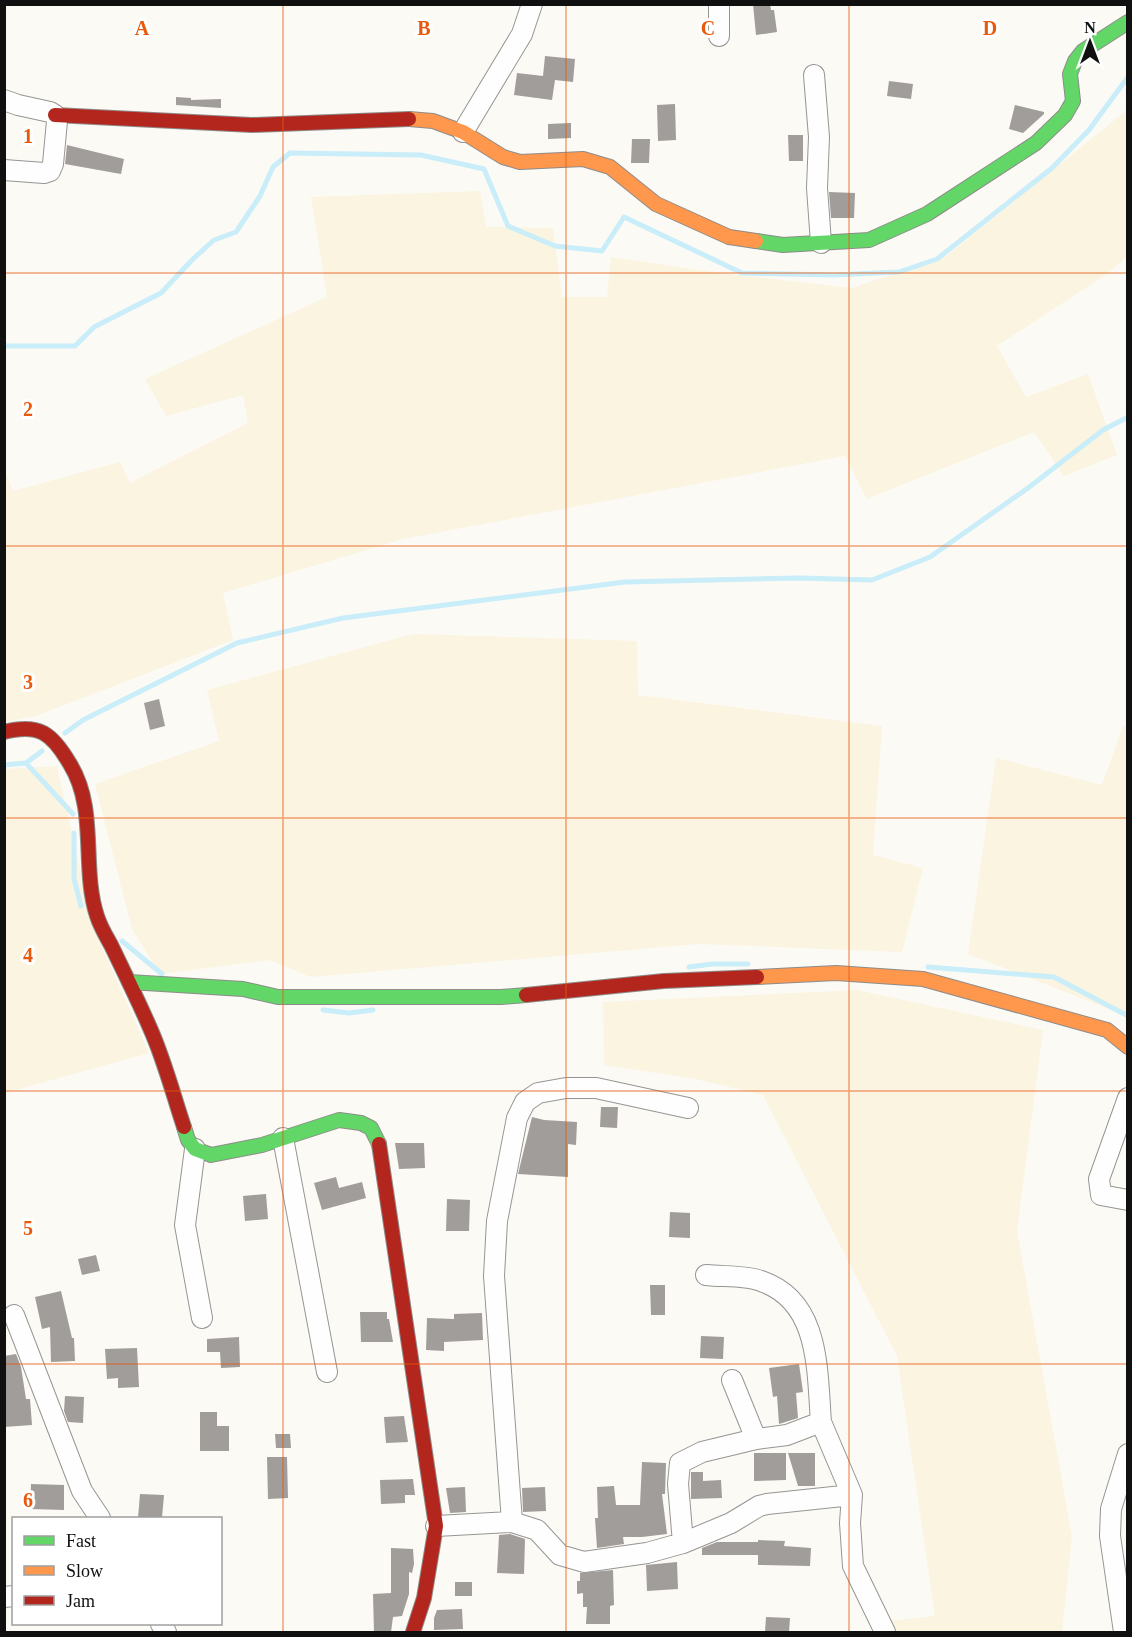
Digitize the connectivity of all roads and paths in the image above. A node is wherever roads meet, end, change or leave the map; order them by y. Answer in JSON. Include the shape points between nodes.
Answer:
{"nodes":[{"id":1,"x":532,"y":4,"type":"edge"},
{"id":2,"x":719,"y":4,"type":"edge"},
{"id":3,"x":1128,"y":22,"type":"edge"},
{"id":4,"x":719,"y":36,"type":"dead end"},
{"id":5,"x":814,"y":75,"type":"dead end"},
{"id":6,"x":4,"y":100,"type":"edge"},
{"id":7,"x":55,"y":115,"type":"junction"},
{"id":8,"x":463,"y":132,"type":"junction"},
{"id":9,"x":4,"y":170,"type":"edge"},
{"id":10,"x":821,"y":243,"type":"junction"},
{"id":11,"x":4,"y":732,"type":"edge"},
{"id":12,"x":129,"y":982,"type":"junction"},
{"id":13,"x":1128,"y":1047,"type":"edge"},
{"id":14,"x":1128,"y":1098,"type":"edge"},
{"id":15,"x":688,"y":1108,"type":"dead end"},
{"id":16,"x":282,"y":1138,"type":"junction"},
{"id":17,"x":195,"y":1149,"type":"junction"},
{"id":18,"x":1128,"y":1200,"type":"edge"},
{"id":19,"x":706,"y":1275,"type":"dead end"},
{"id":20,"x":14,"y":1315,"type":"dead end"},
{"id":21,"x":202,"y":1317,"type":"dead end"},
{"id":22,"x":327,"y":1372,"type":"dead end"},
{"id":23,"x":732,"y":1380,"type":"dead end"},
{"id":24,"x":821,"y":1422,"type":"junction"},
{"id":25,"x":756,"y":1439,"type":"junction"},
{"id":26,"x":1128,"y":1454,"type":"edge"},
{"id":27,"x":852,"y":1494,"type":"junction"},
{"id":28,"x":99,"y":1517,"type":"edge"},
{"id":29,"x":512,"y":1522,"type":"junction"},
{"id":30,"x":436,"y":1526,"type":"junction"},
{"id":31,"x":683,"y":1543,"type":"junction"},
{"id":32,"x":413,"y":1632,"type":"edge"},
{"id":33,"x":885,"y":1632,"type":"edge"},
{"id":34,"x":1125,"y":1632,"type":"edge"}],
"edges":[{"from":1,"to":8,"type":"street","via":[[522,34]]},
{"from":2,"to":4,"type":"street"},
{"from":3,"to":10,"type":"street","via":[[1083,51],[1075,61],[1070,74],[1073,101],[1065,115],[1036,143],[927,214],[869,240]]},
{"from":5,"to":10,"type":"street"},
{"from":6,"to":7,"type":"street"},
{"from":7,"to":8,"type":"street","via":[[252,124],[417,119]]},
{"from":7,"to":9,"type":"street","via":[[50,171]]},
{"from":8,"to":10,"type":"street","via":[[503,157],[520,162],[583,159],[610,167],[656,204],[729,237],[783,245]]},
{"from":11,"to":12,"type":"street","via":[[24,727],[43,732],[75,773],[84,804],[94,903]]},
{"from":12,"to":13,"type":"street","via":[[243,989],[278,997],[501,997],[664,981],[836,973],[922,979],[1107,1030]]},
{"from":12,"to":17,"type":"street","via":[[151,1029],[188,1140]]},
{"from":14,"to":18,"type":"street","via":[[1099,1179],[1101,1195]]},
{"from":15,"to":29,"type":"street","via":[[596,1088],[566,1088],[538,1093],[525,1102],[517,1118],[497,1221],[494,1276]]},
{"from":16,"to":17,"type":"street","via":[[211,1155]]},
{"from":16,"to":22,"type":"street"},
{"from":16,"to":30,"type":"street","via":[[339,1120],[371,1128],[379,1141]]},
{"from":17,"to":21,"type":"street","via":[[185,1226]]},
{"from":19,"to":24,"type":"street","via":[[759,1280],[784,1291],[802,1313],[816,1353]]},
{"from":20,"to":28,"type":"street","via":[[82,1491]]},
{"from":23,"to":25,"type":"street"},
{"from":24,"to":25,"type":"street","via":[[787,1435]]},
{"from":24,"to":27,"type":"street"},
{"from":25,"to":31,"type":"street","via":[[702,1452],[680,1462]]},
{"from":26,"to":34,"type":"street","via":[[1111,1509],[1110,1536]]},
{"from":27,"to":31,"type":"street","via":[[759,1506],[731,1523]]},
{"from":27,"to":33,"type":"street","via":[[853,1566]]},
{"from":29,"to":30,"type":"street"},
{"from":29,"to":31,"type":"street","via":[[537,1530],[560,1555],[584,1562],[647,1553]]},
{"from":30,"to":32,"type":"street","via":[[424,1598]]}]}
